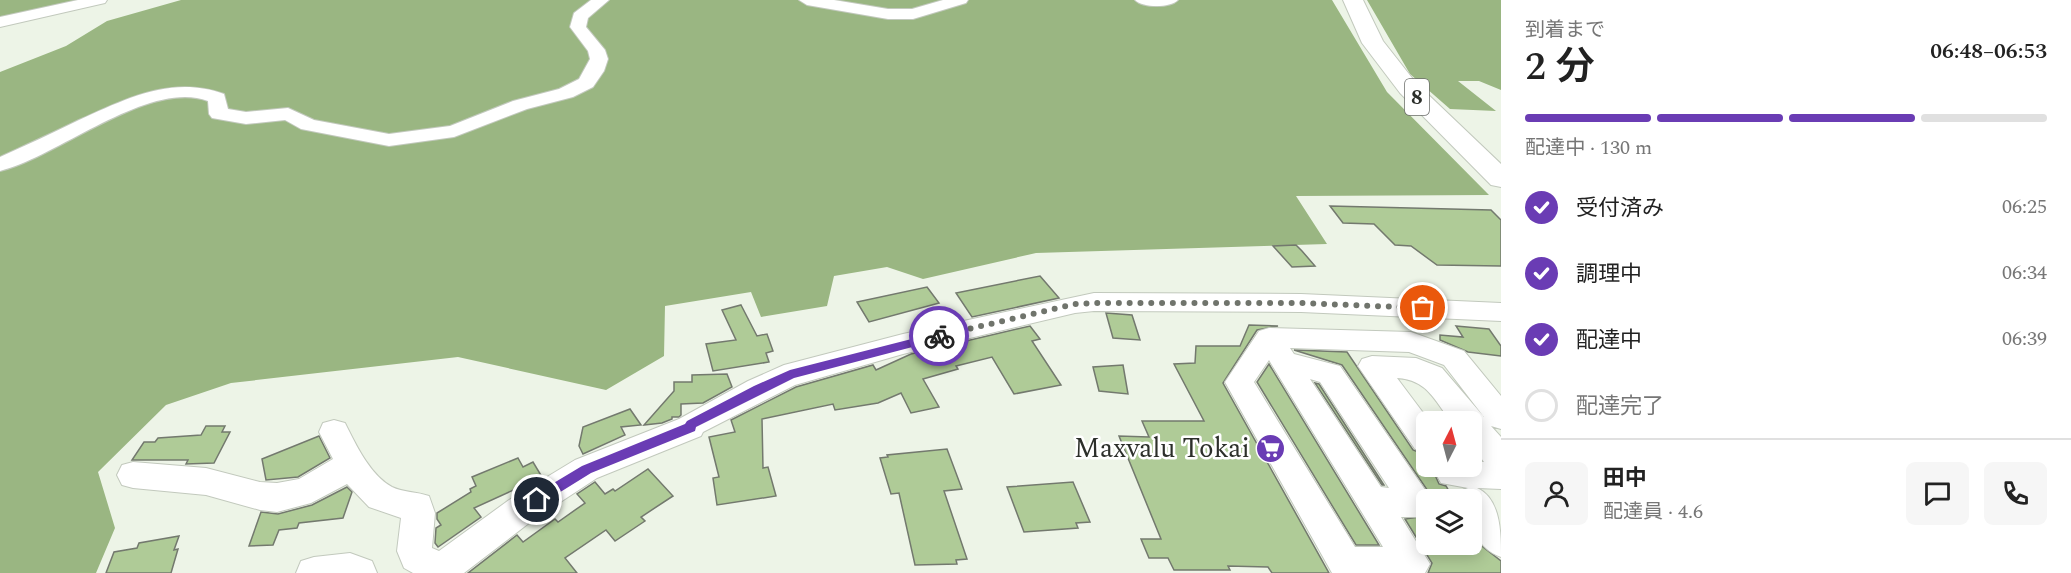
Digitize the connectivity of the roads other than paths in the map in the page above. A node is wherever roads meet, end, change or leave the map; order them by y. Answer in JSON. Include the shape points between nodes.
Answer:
{"nodes":[{"id":1,"x":99,"y":0,"type":"edge"},
{"id":2,"x":601,"y":0,"type":"edge"},
{"id":3,"x":807,"y":0,"type":"edge"},
{"id":4,"x":960,"y":0,"type":"edge"},
{"id":5,"x":1143,"y":0,"type":"edge"},
{"id":6,"x":1170,"y":0,"type":"edge"},
{"id":7,"x":1353,"y":0,"type":"edge"},
{"id":8,"x":0,"y":22,"type":"edge"},
{"id":9,"x":0,"y":165,"type":"edge"},
{"id":10,"x":1501,"y":179,"type":"edge"},
{"id":11,"x":1501,"y":312,"type":"edge"},
{"id":12,"x":1277,"y":350,"type":"junction"},
{"id":13,"x":1460,"y":411,"type":"edge"},
{"id":14,"x":1501,"y":417,"type":"edge"},
{"id":15,"x":1416,"y":426,"type":"edge"},
{"id":16,"x":334,"y":432,"type":"dead end"},
{"id":17,"x":1482,"y":437,"type":"edge"},
{"id":18,"x":1501,"y":460,"type":"edge"},
{"id":19,"x":351,"y":464,"type":"junction"},
{"id":20,"x":1482,"y":474,"type":"edge"},
{"id":21,"x":133,"y":475,"type":"dead end"},
{"id":22,"x":1501,"y":476,"type":"edge"},
{"id":23,"x":1372,"y":501,"type":"junction"},
{"id":24,"x":1482,"y":515,"type":"edge"},
{"id":25,"x":1501,"y":542,"type":"edge"},
{"id":26,"x":440,"y":572,"type":"edge"},
{"id":27,"x":314,"y":573,"type":"edge"},
{"id":28,"x":359,"y":573,"type":"edge"}],
"edges":[{"from":1,"to":8,"type":"street"},
{"from":2,"to":9,"type":"street","via":[[580,16],[578,27],[599,59],[586,83],[454,131],[389,140],[308,125],[288,114],[230,117],[219,114],[217,98],[186,90],[140,100]]},
{"from":3,"to":4,"type":"street","via":[[888,14],[913,14]]},
{"from":5,"to":6,"type":"street"},
{"from":7,"to":10,"type":"main road","number":"8","via":[[1373,43],[1408,88]]},
{"from":11,"to":26,"type":"street","via":[[1300,303],[1075,304],[903,344],[794,373],[690,427],[586,469],[520,510]]},
{"from":12,"to":14,"type":"street","via":[[1411,342],[1454,358]]},
{"from":12,"to":23,"type":"street"},
{"from":12,"to":23,"type":"street","via":[[1330,374],[1417,502]]},
{"from":12,"to":23,"type":"street","via":[[1239,382],[1345,563],[1412,564]]},
{"from":13,"to":15,"type":"street","via":[[1432,376],[1416,369],[1372,366]]},
{"from":16,"to":19,"type":"street"},
{"from":17,"to":18,"type":"street"},
{"from":19,"to":21,"type":"street","via":[[323,484],[278,497],[205,481]]},
{"from":19,"to":26,"type":"street","via":[[380,496],[390,502],[417,506],[420,519],[416,557]]},
{"from":20,"to":22,"type":"street"},
{"from":24,"to":25,"type":"street"},
{"from":27,"to":28,"type":"street","via":[[350,568]]}]}
